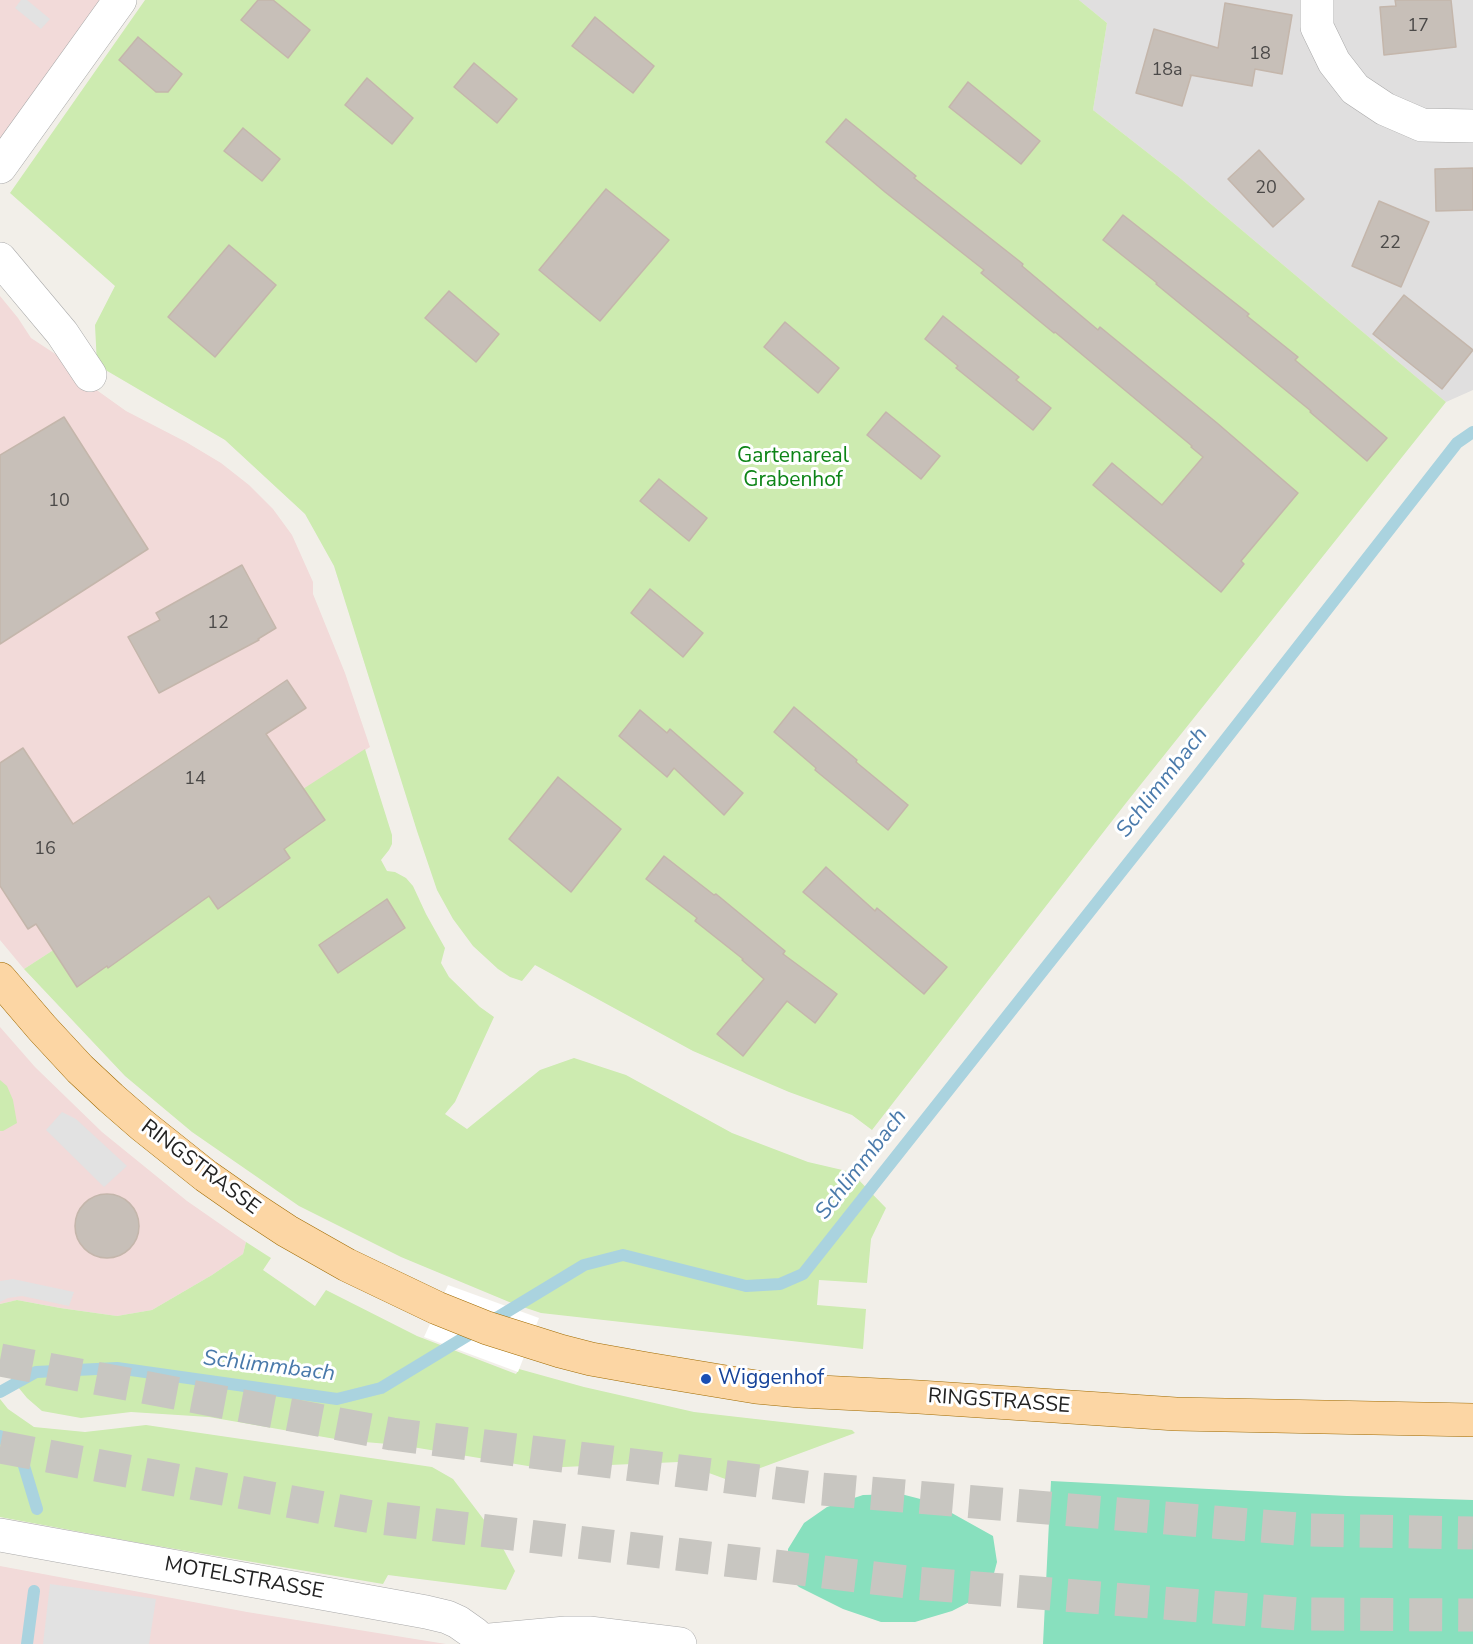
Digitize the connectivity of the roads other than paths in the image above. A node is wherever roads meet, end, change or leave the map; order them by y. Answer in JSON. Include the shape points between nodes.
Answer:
{"nodes":[{"id":1,"x":120,"y":0,"type":"edge"},
{"id":2,"x":1317,"y":0,"type":"edge"},
{"id":3,"x":1473,"y":126,"type":"edge"},
{"id":4,"x":0,"y":167,"type":"edge"},
{"id":5,"x":0,"y":259,"type":"edge"},
{"id":6,"x":90,"y":375,"type":"dead end"},
{"id":7,"x":0,"y":979,"type":"edge"},
{"id":8,"x":1473,"y":1420,"type":"edge"},
{"id":9,"x":0,"y":1535,"type":"edge"},
{"id":10,"x":479,"y":1643,"type":"edge"},
{"id":11,"x":680,"y":1644,"type":"edge"}],
"edges":[{"from":1,"to":4,"type":"street"},
{"from":2,"to":3,"type":"street","via":[[1317,27],[1334,62],[1355,89],[1385,109],[1422,125]]},
{"from":5,"to":6,"type":"street","via":[[62,333]]},
{"from":7,"to":8,"type":"main road","name":"RINGSTRASSE","via":[[80,1069],[206,1176],[347,1265],[437,1308],[530,1342],[602,1362],[800,1391],[1176,1414]]},
{"from":9,"to":10,"type":"street","name":"MOTELSTRASSE","via":[[426,1612],[458,1622],[475,1634]]},
{"from":10,"to":11,"type":"street","via":[[578,1633]]}]}
